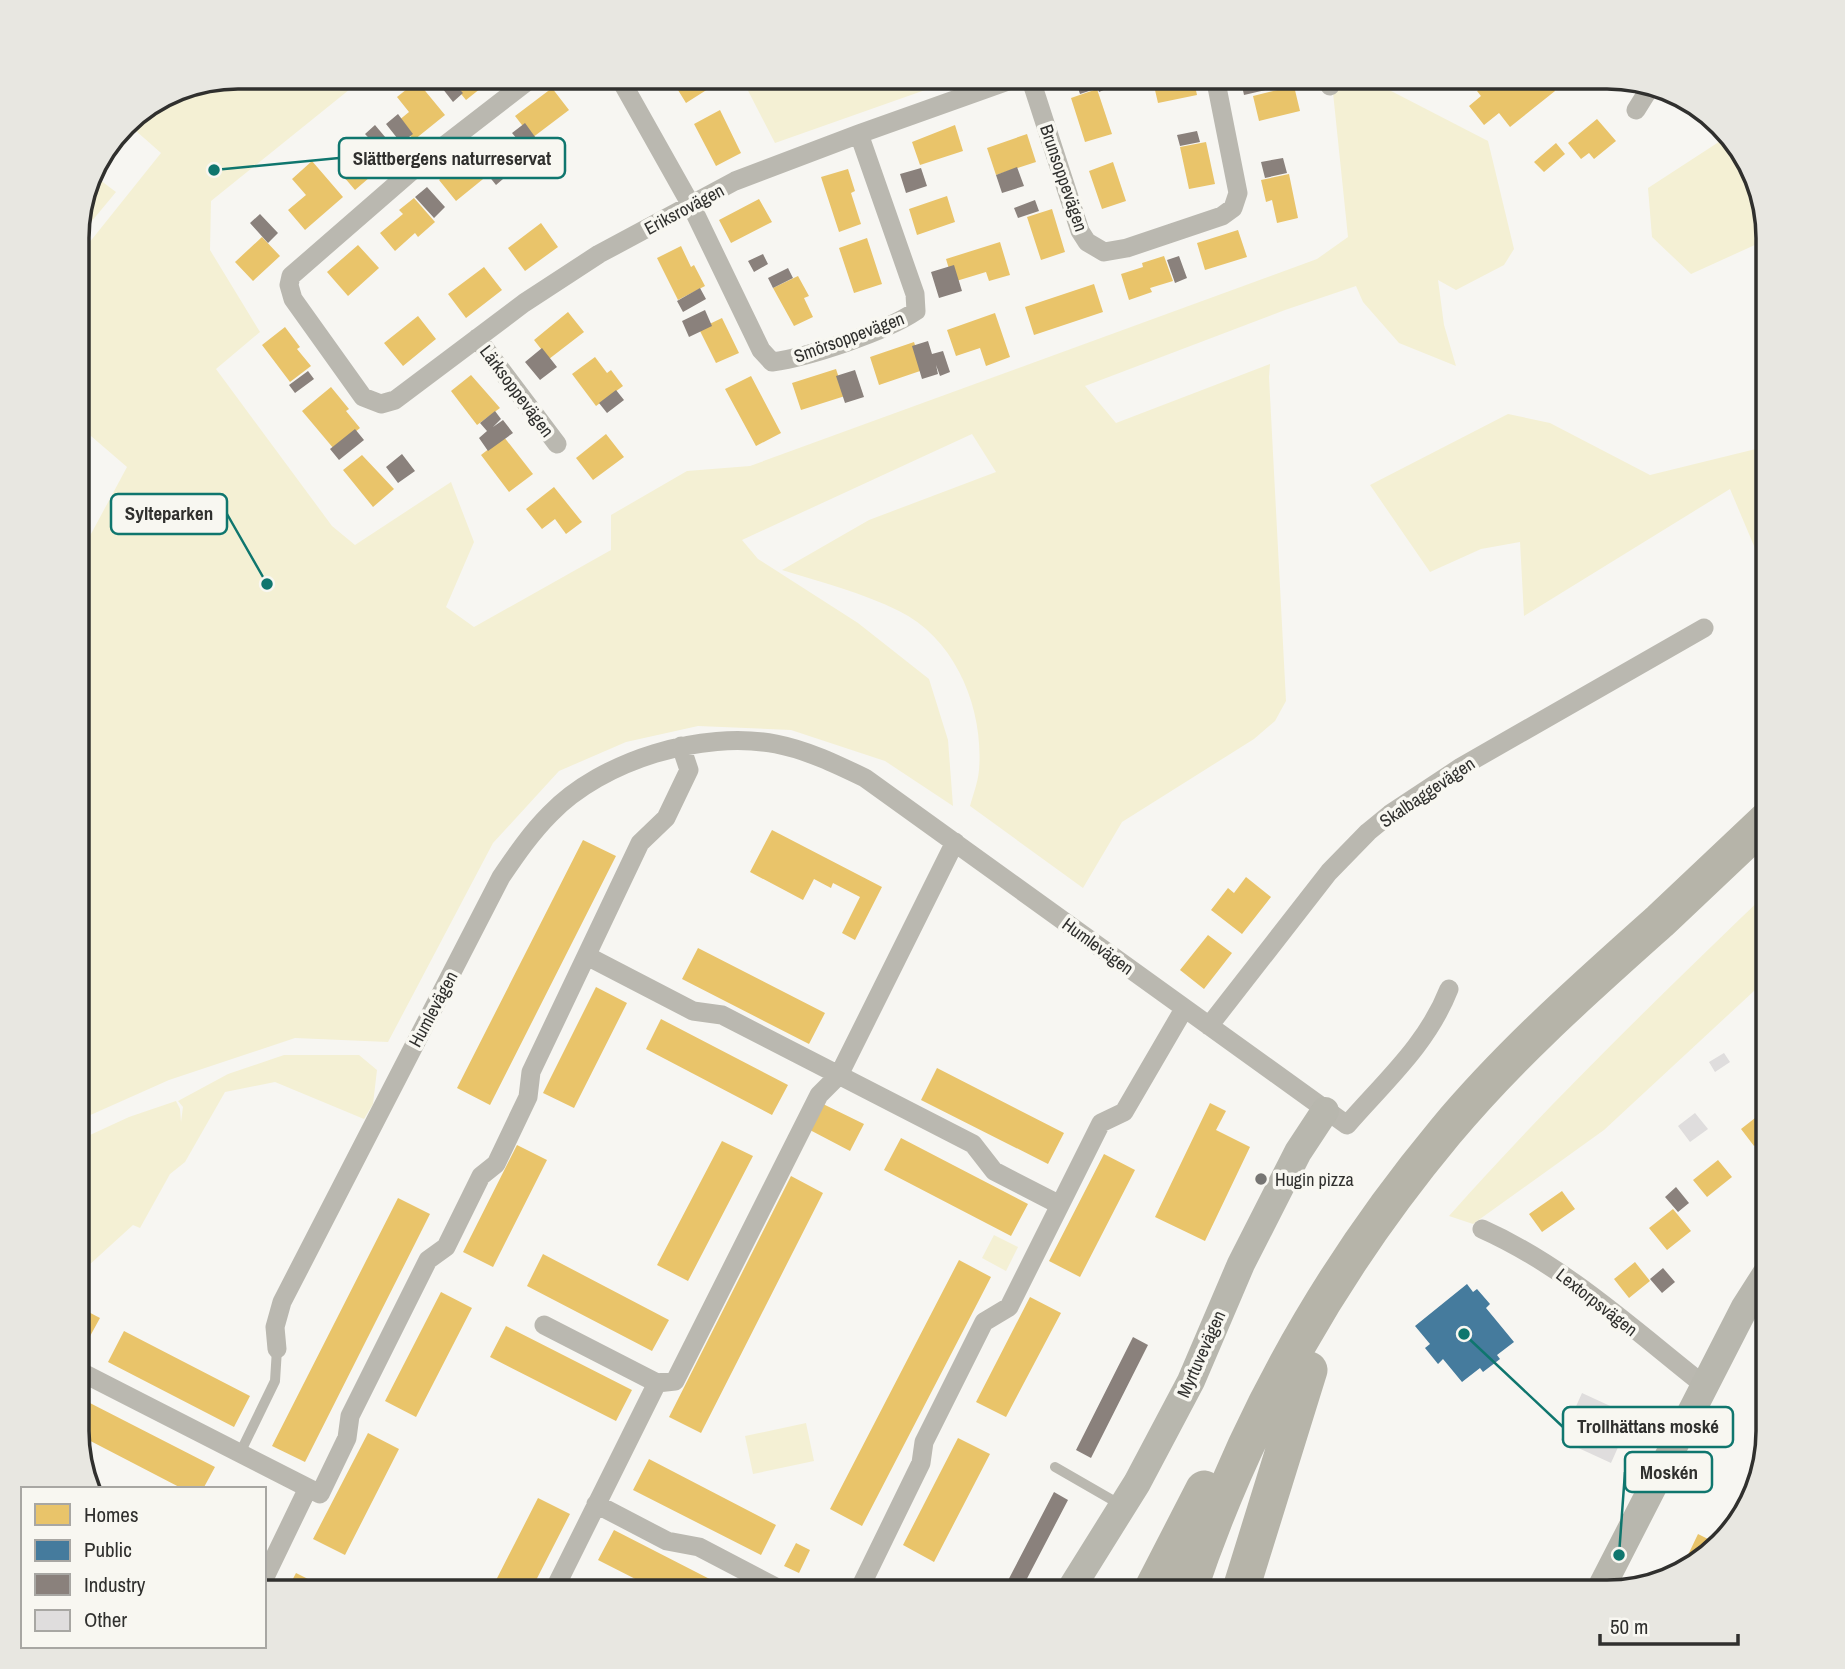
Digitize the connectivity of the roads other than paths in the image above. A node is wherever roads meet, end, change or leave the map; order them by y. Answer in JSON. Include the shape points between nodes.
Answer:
{"nodes":[{"id":1,"x":984,"y":89,"type":"edge"},
{"id":2,"x":1034,"y":89,"type":"edge"},
{"id":3,"x":1217,"y":89,"type":"edge"},
{"id":4,"x":516,"y":90,"type":"edge"},
{"id":5,"x":626,"y":90,"type":"edge"},
{"id":6,"x":1646,"y":95,"type":"edge"},
{"id":7,"x":1636,"y":110,"type":"dead end"},
{"id":8,"x":859,"y":134,"type":"junction"},
{"id":9,"x":691,"y":205,"type":"junction"},
{"id":10,"x":477,"y":338,"type":"junction"},
{"id":11,"x":557,"y":444,"type":"dead end"},
{"id":12,"x":1704,"y":628,"type":"dead end"},
{"id":13,"x":681,"y":746,"type":"junction"},
{"id":14,"x":1756,"y":831,"type":"edge"},
{"id":15,"x":955,"y":842,"type":"junction"},
{"id":16,"x":1756,"y":863,"type":"edge"},
{"id":17,"x":587,"y":956,"type":"junction"},
{"id":18,"x":1449,"y":989,"type":"dead end"},
{"id":19,"x":1184,"y":1009,"type":"junction"},
{"id":20,"x":1209,"y":1026,"type":"junction"},
{"id":21,"x":839,"y":1075,"type":"junction"},
{"id":22,"x":1325,"y":1111,"type":"junction"},
{"id":23,"x":1060,"y":1205,"type":"junction"},
{"id":24,"x":1482,"y":1229,"type":"dead end"},
{"id":25,"x":1756,"y":1290,"type":"edge"},
{"id":26,"x":544,"y":1325,"type":"dead end"},
{"id":27,"x":276,"y":1349,"type":"joint"},
{"id":28,"x":1296,"y":1369,"type":"junction"},
{"id":29,"x":90,"y":1377,"type":"edge"},
{"id":30,"x":657,"y":1383,"type":"junction"},
{"id":31,"x":1705,"y":1386,"type":"junction"},
{"id":32,"x":240,"y":1453,"type":"junction"},
{"id":33,"x":1055,"y":1467,"type":"dead end"},
{"id":34,"x":308,"y":1488,"type":"junction"},
{"id":35,"x":596,"y":1504,"type":"junction"},
{"id":36,"x":1122,"y":1505,"type":"junction"},
{"id":37,"x":266,"y":1574,"type":"edge"},
{"id":38,"x":559,"y":1580,"type":"edge"},
{"id":39,"x":762,"y":1580,"type":"edge"},
{"id":40,"x":865,"y":1580,"type":"edge"},
{"id":41,"x":1076,"y":1580,"type":"edge"},
{"id":42,"x":1156,"y":1580,"type":"edge"},
{"id":43,"x":1192,"y":1580,"type":"edge"},
{"id":44,"x":1217,"y":1580,"type":"edge"},
{"id":45,"x":1243,"y":1580,"type":"edge"},
{"id":46,"x":1605,"y":1580,"type":"edge"}],
"edges":[{"from":1,"to":8,"type":"street","name":"Eriksrovägen"},
{"from":2,"to":3,"type":"street","name":"Brunsoppevägen","via":[[1080,231],[1087,242],[1104,252],[1222,216],[1233,208],[1238,193]]},
{"from":4,"to":10,"type":"street","name":"Eriksrovägen","via":[[414,169],[291,276],[289,285],[293,299],[363,397],[382,404],[396,400]]},
{"from":5,"to":9,"type":"street"},
{"from":6,"to":7,"type":"street"},
{"from":8,"to":9,"type":"street","name":"Eriksrovägen","via":[[735,181]]},
{"from":8,"to":9,"type":"street","name":"Smörsoppevägen","via":[[915,294],[916,311],[899,323],[772,362],[761,350]]},
{"from":9,"to":10,"type":"street","name":"Eriksrovägen","via":[[598,254]]},
{"from":10,"to":11,"type":"street","name":"Lärksoppevägen"},
{"from":12,"to":20,"type":"street","name":"Skalbaggevägen","via":[[1461,767],[1390,814],[1329,873]]},
{"from":13,"to":15,"type":"street","name":"Humlevägen","via":[[728,740],[775,744],[819,756],[864,778]]},
{"from":13,"to":17,"type":"street","via":[[689,770],[666,818],[640,843]]},
{"from":13,"to":27,"type":"street","name":"Humlevägen","via":[[631,762],[587,784],[551,813],[521,847],[501,877],[282,1302],[275,1327]]},
{"from":14,"to":28,"type":"highway","via":[[1517,1054],[1446,1131],[1317,1309]]},
{"from":15,"to":19,"type":"street","name":"Humlevägen"},
{"from":15,"to":21,"type":"street"},
{"from":16,"to":28,"type":"highway","via":[[1606,999],[1484,1123]]},
{"from":17,"to":21,"type":"street","via":[[693,1011],[722,1015]]},
{"from":17,"to":34,"type":"street","via":[[531,1072],[528,1097],[496,1164],[481,1175],[446,1247],[428,1260],[350,1416],[347,1438],[320,1494]]},
{"from":18,"to":22,"type":"street","name":"Humlevägen","via":[[1413,1054],[1347,1125]]},
{"from":19,"to":20,"type":"street","name":"Humlevägen"},
{"from":19,"to":23,"type":"street","via":[[1124,1112],[1101,1123]]},
{"from":20,"to":22,"type":"street","name":"Humlevägen"},
{"from":21,"to":23,"type":"street","via":[[973,1144],[993,1171]]},
{"from":21,"to":30,"type":"street","via":[[819,1095],[675,1381]]},
{"from":22,"to":36,"type":"street","name":"Myrtuvevägen","via":[[1298,1152],[1241,1264],[1192,1381]]},
{"from":23,"to":40,"type":"street","via":[[1009,1307],[984,1322],[924,1442],[921,1463]]},
{"from":24,"to":31,"type":"street","name":"Lextorpsvägen","via":[[1519,1245],[1562,1275]]},
{"from":25,"to":31,"type":"street"},
{"from":26,"to":30,"type":"street"},
{"from":27,"to":32,"type":"lane","via":[[275,1381]]},
{"from":28,"to":42,"type":"highway","via":[[1244,1421]]},
{"from":28,"to":43,"type":"highway","via":[[1222,1499]]},
{"from":28,"to":44,"type":"highway"},
{"from":28,"to":45,"type":"highway"},
{"from":29,"to":32,"type":"street"},
{"from":30,"to":35,"type":"street"},
{"from":31,"to":46,"type":"street"},
{"from":32,"to":34,"type":"street"},
{"from":33,"to":36,"type":"lane"},
{"from":34,"to":37,"type":"street"},
{"from":35,"to":38,"type":"street"},
{"from":35,"to":39,"type":"street","via":[[667,1541],[699,1548]]},
{"from":36,"to":41,"type":"street","name":"Myrtuvevägen"}]}
